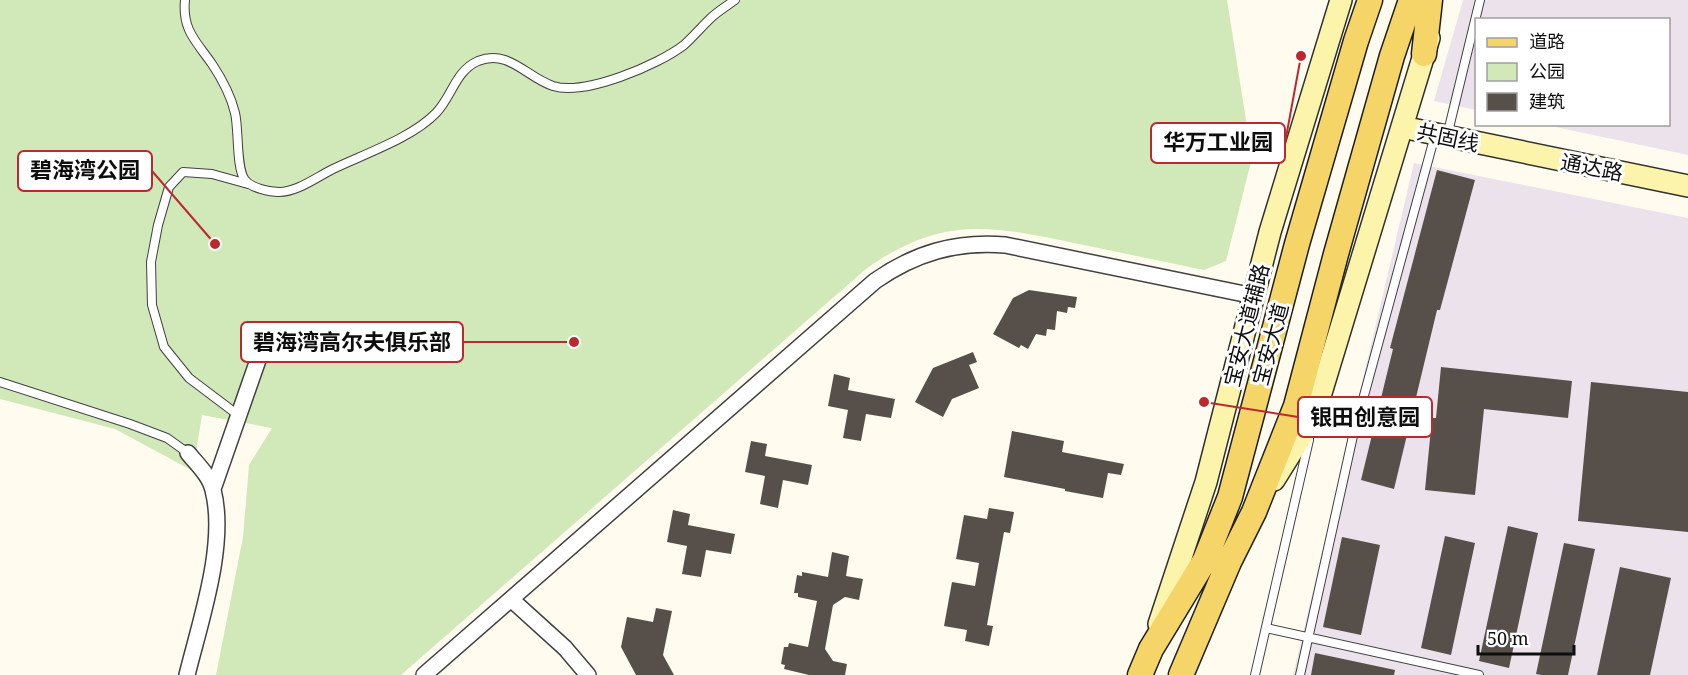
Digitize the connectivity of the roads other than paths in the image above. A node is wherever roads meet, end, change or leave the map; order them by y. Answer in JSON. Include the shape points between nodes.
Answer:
{"nodes":[{"id":1,"x":185,"y":0,"type":"edge"},
{"id":2,"x":735,"y":0,"type":"edge"},
{"id":3,"x":1341,"y":0,"type":"edge"},
{"id":4,"x":1370,"y":0,"type":"edge"},
{"id":5,"x":1411,"y":0,"type":"edge"},
{"id":6,"x":1430,"y":0,"type":"edge"},
{"id":7,"x":1439,"y":0,"type":"edge"},
{"id":8,"x":1480,"y":0,"type":"edge"},
{"id":9,"x":1424,"y":54,"type":"junction"},
{"id":10,"x":1402,"y":127,"type":"junction"},
{"id":11,"x":1441,"y":136,"type":"junction"},
{"id":12,"x":1495,"y":148,"type":"joint"},
{"id":13,"x":252,"y":186,"type":"junction"},
{"id":14,"x":1688,"y":186,"type":"edge"},
{"id":15,"x":1254,"y":296,"type":"junction"},
{"id":16,"x":258,"y":360,"type":"dead end"},
{"id":17,"x":0,"y":382,"type":"edge"},
{"id":18,"x":238,"y":416,"type":"junction"},
{"id":19,"x":1314,"y":416,"type":"junction"},
{"id":20,"x":188,"y":453,"type":"joint"},
{"id":21,"x":213,"y":489,"type":"junction"},
{"id":22,"x":1254,"y":512,"type":"junction"},
{"id":23,"x":512,"y":600,"type":"junction"},
{"id":24,"x":1266,"y":628,"type":"junction"},
{"id":25,"x":1308,"y":638,"type":"junction"},
{"id":26,"x":1151,"y":649,"type":"junction"},
{"id":27,"x":187,"y":675,"type":"edge"},
{"id":28,"x":424,"y":675,"type":"edge"},
{"id":29,"x":588,"y":675,"type":"edge"},
{"id":30,"x":1140,"y":675,"type":"edge"},
{"id":31,"x":1181,"y":675,"type":"edge"},
{"id":32,"x":1255,"y":675,"type":"edge"},
{"id":33,"x":1300,"y":675,"type":"edge"},
{"id":34,"x":1479,"y":675,"type":"edge"}],
"edges":[{"from":1,"to":13,"type":"lane","via":[[183,15],[189,33],[228,91],[236,114],[242,173]]},
{"from":2,"to":13,"type":"lane","via":[[683,45],[637,70],[578,88],[551,86],[502,59],[480,61],[467,67],[437,112],[416,128],[306,184],[280,192]]},
{"from":3,"to":15,"type":"main road","name":"宝安大道辅路"},
{"from":4,"to":26,"type":"main road","name":"宝安大道","via":[[1297,244],[1230,497],[1206,560]]},
{"from":5,"to":22,"type":"main road","name":"宝安大道","via":[[1392,56],[1296,406]]},
{"from":6,"to":9,"type":"main road"},
{"from":7,"to":9,"type":"main road"},
{"from":8,"to":11,"type":"lane"},
{"from":9,"to":10,"type":"main road"},
{"from":10,"to":11,"type":"main road","name":"共固线"},
{"from":10,"to":19,"type":"main road"},
{"from":11,"to":12,"type":"main road","name":"共固线"},
{"from":11,"to":25,"type":"lane","via":[[1353,436]]},
{"from":12,"to":14,"type":"main road","name":"通达路"},
{"from":13,"to":18,"type":"lane","via":[[212,174],[183,172],[169,187],[151,262],[152,305],[165,347],[189,378]]},
{"from":15,"to":23,"type":"street","via":[[1005,245],[962,245],[920,255],[875,281]]},
{"from":15,"to":26,"type":"main road","name":"宝安大道辅路","via":[[1206,482]]},
{"from":16,"to":18,"type":"street"},
{"from":17,"to":20,"type":"lane","via":[[130,424],[167,438]]},
{"from":18,"to":21,"type":"street"},
{"from":19,"to":22,"type":"main road"},
{"from":19,"to":24,"type":"lane"},
{"from":20,"to":21,"type":"street"},
{"from":21,"to":27,"type":"street","via":[[213,568]]},
{"from":22,"to":31,"type":"main road","name":"宝安大道"},
{"from":23,"to":28,"type":"street"},
{"from":23,"to":29,"type":"street","via":[[565,648]]},
{"from":24,"to":25,"type":"lane"},
{"from":24,"to":32,"type":"lane"},
{"from":25,"to":33,"type":"lane"},
{"from":25,"to":34,"type":"lane"},
{"from":26,"to":30,"type":"main road","name":"宝安大道"}]}
